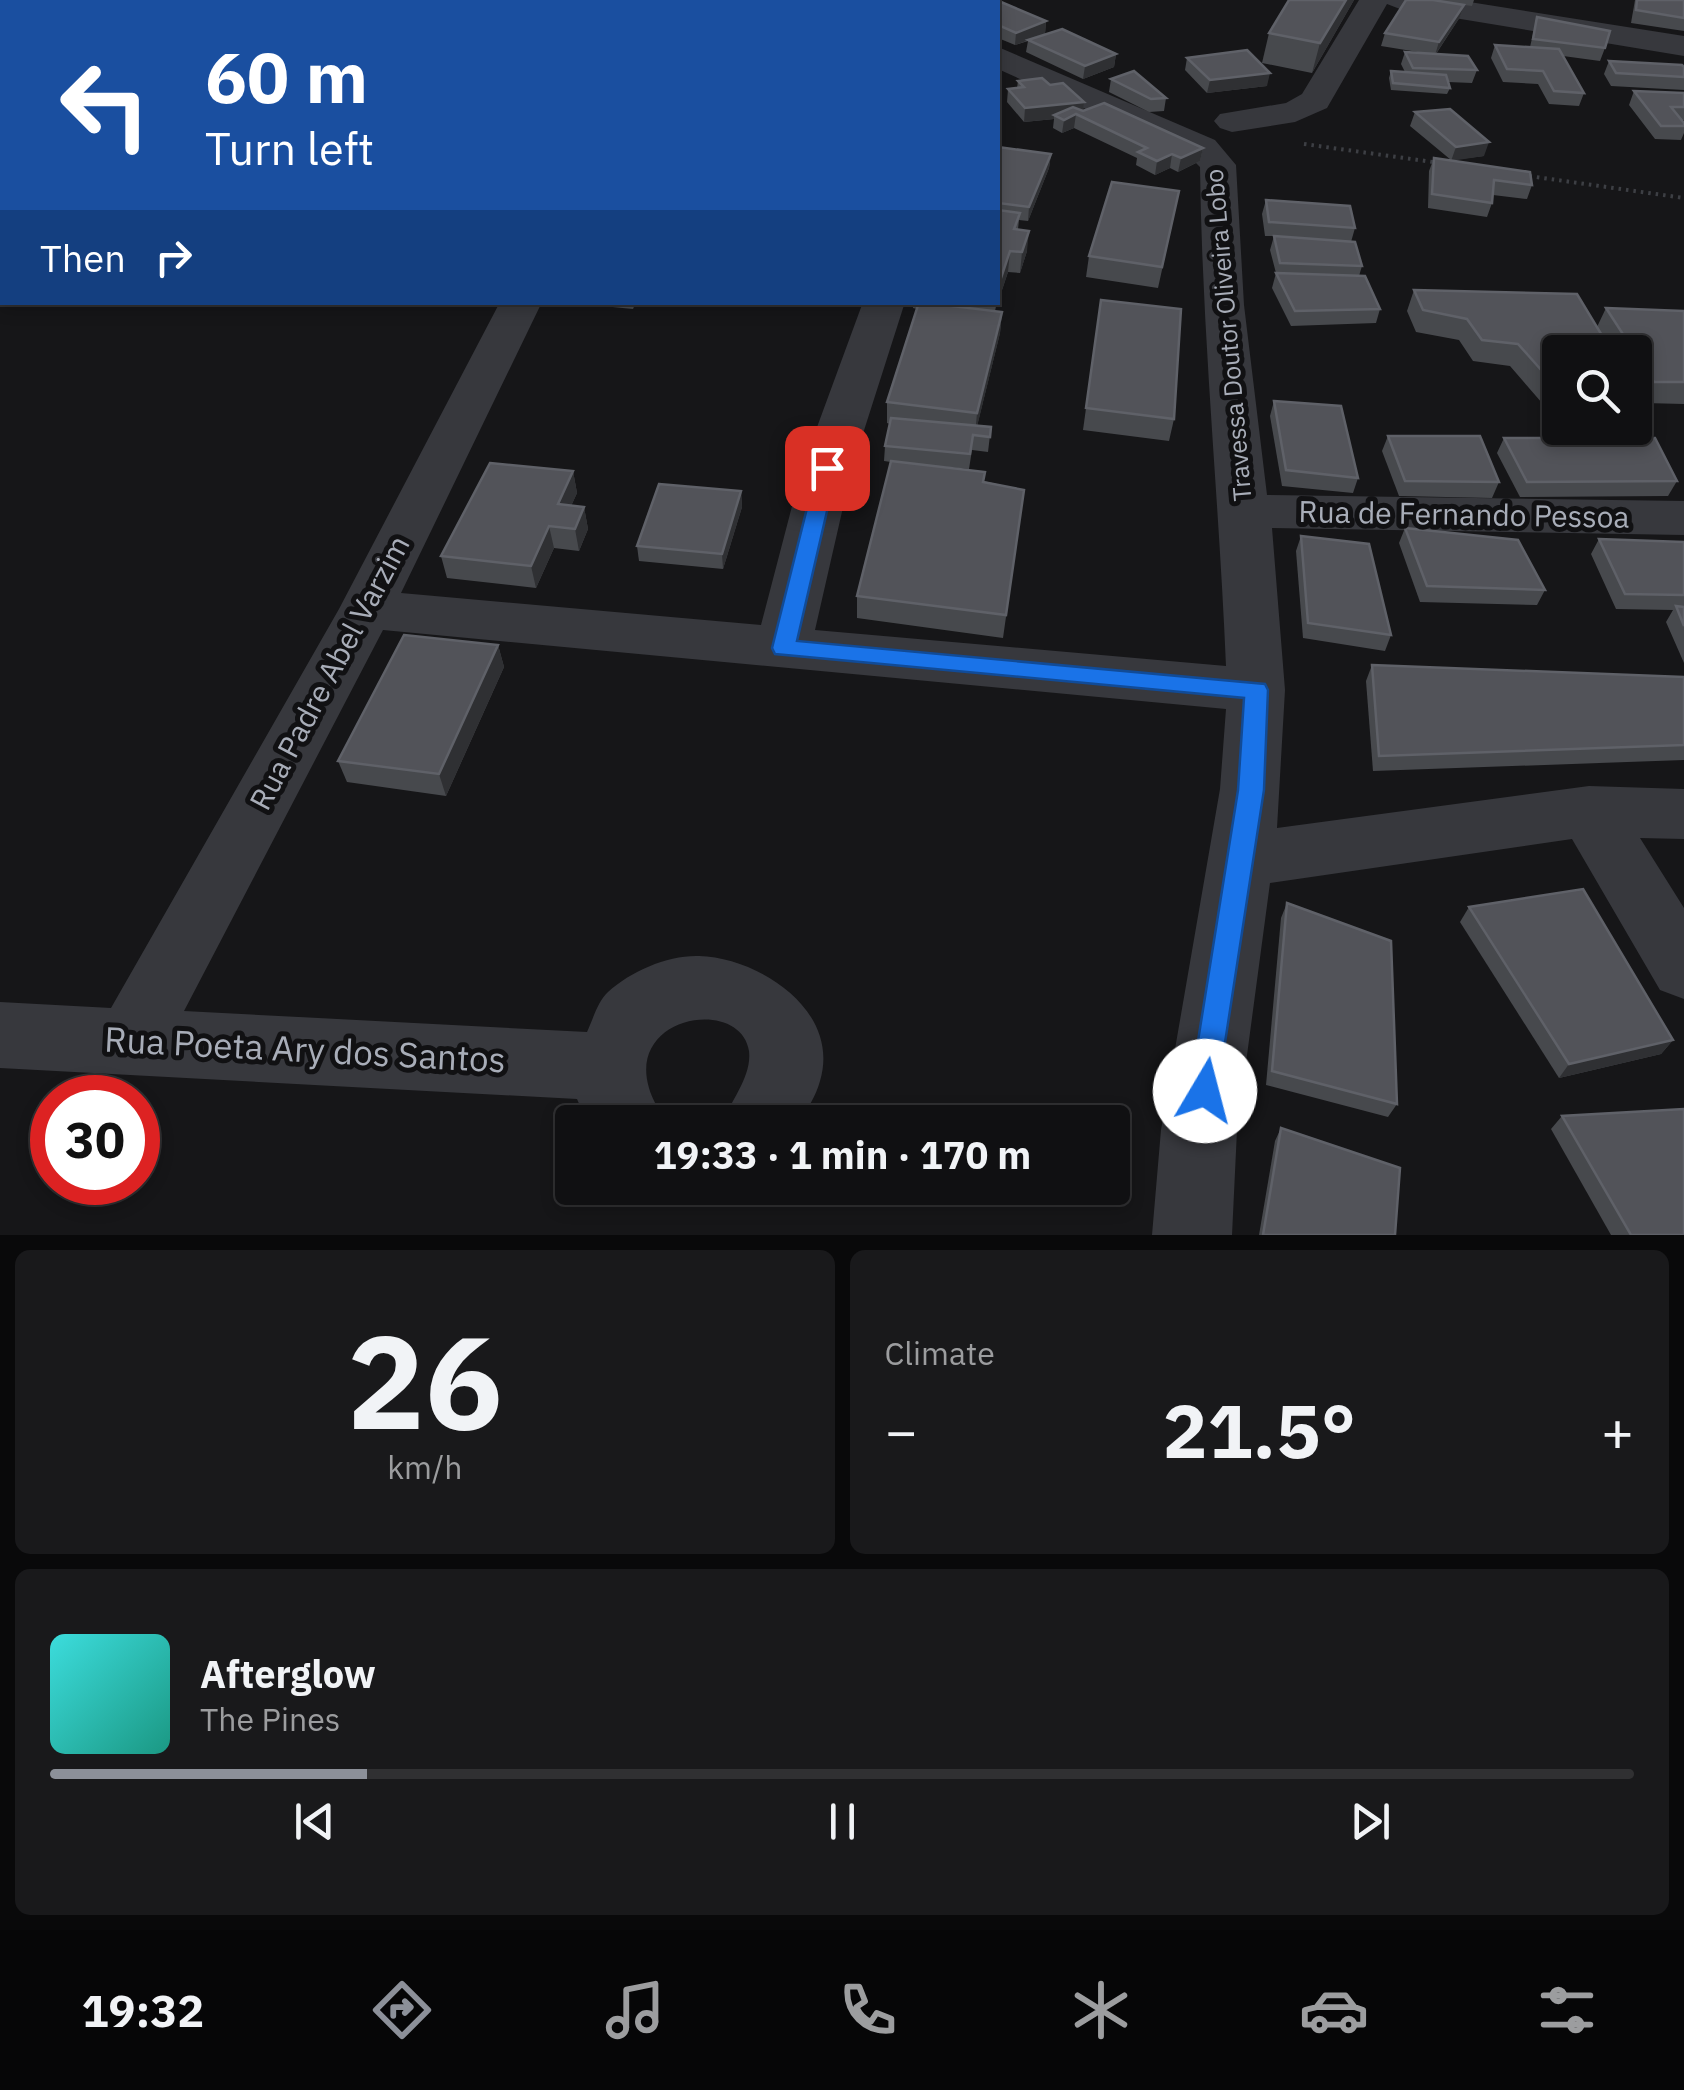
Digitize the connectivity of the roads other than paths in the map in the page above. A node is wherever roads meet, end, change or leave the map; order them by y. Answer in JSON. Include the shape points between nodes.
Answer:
{"nodes":[{"id":1,"x":1374,"y":0,"type":"edge"},
{"id":2,"x":1400,"y":0,"type":"edge"},
{"id":3,"x":1684,"y":46,"type":"edge"},
{"id":4,"x":1002,"y":67,"type":"edge"},
{"id":5,"x":1198,"y":133,"type":"junction"},
{"id":6,"x":520,"y":305,"type":"edge"},
{"id":7,"x":883,"y":305,"type":"edge"},
{"id":8,"x":1245,"y":511,"type":"junction"},
{"id":9,"x":1684,"y":518,"type":"edge"},
{"id":10,"x":366,"y":609,"type":"junction"},
{"id":11,"x":783,"y":648,"type":"junction"},
{"id":12,"x":1256,"y":690,"type":"junction"},
{"id":13,"x":1588,"y":811,"type":"junction"},
{"id":14,"x":1684,"y":814,"type":"edge"},
{"id":15,"x":1240,"y":860,"type":"junction"},
{"id":16,"x":1684,"y":968,"type":"edge"},
{"id":17,"x":0,"y":1035,"type":"edge"},
{"id":18,"x":132,"y":1040,"type":"junction"},
{"id":19,"x":619,"y":1095,"type":"edge"},
{"id":20,"x":771,"y":1105,"type":"edge"},
{"id":21,"x":1192,"y":1235,"type":"edge"}],
"edges":[{"from":1,"to":5,"type":"street","via":[[1315,102]]},
{"from":2,"to":3,"type":"street"},
{"from":4,"to":5,"type":"street"},
{"from":5,"to":8,"type":"street","name":"Travessa Doutor Oliveira Lobo","via":[[1218,164],[1223,305]]},
{"from":6,"to":10,"type":"street","name":"Rua Padre Abel Varzim"},
{"from":7,"to":11,"type":"street","via":[[827,468]]},
{"from":8,"to":9,"type":"street","name":"Rua de Fernando Pessoa"},
{"from":8,"to":12,"type":"street","name":"Travessa Doutor Oliveira Lobo"},
{"from":10,"to":11,"type":"street"},
{"from":10,"to":18,"type":"street","name":"Rua Padre Abel Varzim"},
{"from":11,"to":12,"type":"street"},
{"from":12,"to":15,"type":"street","name":"Travessa Doutor Oliveira Lobo"},
{"from":13,"to":14,"type":"street"},
{"from":13,"to":15,"type":"street"},
{"from":13,"to":16,"type":"street"},
{"from":15,"to":21,"type":"street","name":"Travessa Doutor Oliveira Lobo","via":[[1199,1130]]},
{"from":17,"to":18,"type":"street","name":"Rua Poeta Ary dos Santos"},
{"from":18,"to":19,"type":"street","name":"Rua Poeta Ary dos Santos"},
{"from":19,"to":20,"type":"street","via":[[615,1042],[636,1013],[664,993],[707,985],[744,994],[776,1024],[786,1052],[784,1084]]}]}
